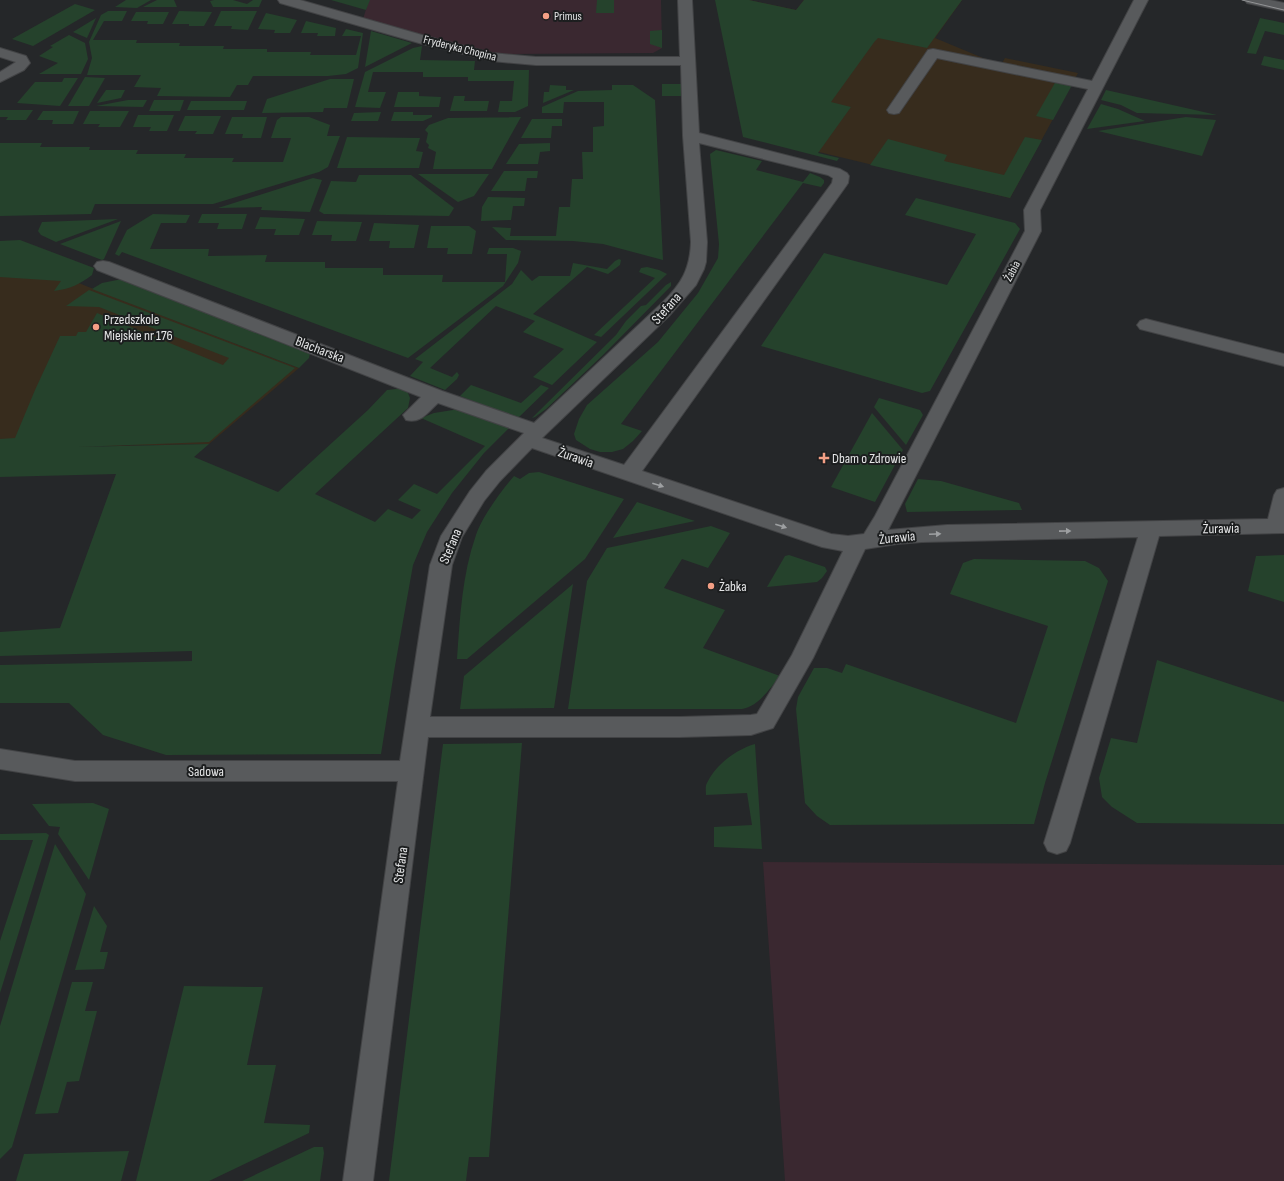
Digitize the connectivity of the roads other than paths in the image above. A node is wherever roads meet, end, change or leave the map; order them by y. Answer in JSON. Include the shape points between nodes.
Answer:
{"nodes":[{"id":1,"x":285,"y":0,"type":"edge"},
{"id":2,"x":685,"y":0,"type":"edge"},
{"id":3,"x":1141,"y":0,"type":"edge"},
{"id":4,"x":1252,"y":0,"type":"edge"},
{"id":5,"x":1284,"y":7,"type":"edge"},
{"id":6,"x":0,"y":52,"type":"edge"},
{"id":7,"x":688,"y":61,"type":"junction"},
{"id":8,"x":0,"y":78,"type":"edge"},
{"id":9,"x":1096,"y":86,"type":"junction"},
{"id":10,"x":894,"y":110,"type":"dead end"},
{"id":11,"x":691,"y":136,"type":"junction"},
{"id":12,"x":103,"y":266,"type":"dead end"},
{"id":13,"x":1146,"y":325,"type":"dead end"},
{"id":14,"x":1284,"y":360,"type":"edge"},
{"id":15,"x":435,"y":395,"type":"junction"},
{"id":16,"x":413,"y":415,"type":"dead end"},
{"id":17,"x":533,"y":436,"type":"junction"},
{"id":18,"x":628,"y":475,"type":"junction"},
{"id":19,"x":1284,"y":495,"type":"edge"},
{"id":20,"x":1280,"y":526,"type":"edge"},
{"id":21,"x":1152,"y":529,"type":"junction"},
{"id":22,"x":865,"y":542,"type":"junction"},
{"id":23,"x":417,"y":727,"type":"junction"},
{"id":24,"x":0,"y":759,"type":"edge"},
{"id":25,"x":412,"y":771,"type":"junction"},
{"id":26,"x":1057,"y":843,"type":"dead end"},
{"id":27,"x":358,"y":1181,"type":"edge"}],
"edges":[{"from":1,"to":7,"type":"street","name":"Fryderyka Chopina","via":[[492,57],[536,61]]},
{"from":2,"to":7,"type":"street","name":"Stefana"},
{"from":3,"to":9,"type":"street","name":"Żabia"},
{"from":4,"to":5,"type":"street"},
{"from":6,"to":8,"type":"street","via":[[21,59],[22,63],[19,68]]},
{"from":7,"to":11,"type":"street","name":"Stefana"},
{"from":9,"to":10,"type":"street","via":[[933,53]]},
{"from":9,"to":22,"type":"street","name":"Żabia","via":[[1032,210],[1033,231],[885,516]]},
{"from":11,"to":17,"type":"street","name":"Stefana","via":[[699,242],[695,272],[658,317]]},
{"from":11,"to":18,"type":"street","via":[[834,172],[841,176],[840,183]]},
{"from":12,"to":15,"type":"street","name":"Blacharska"},
{"from":13,"to":14,"type":"street"},
{"from":15,"to":16,"type":"street"},
{"from":15,"to":17,"type":"street","name":"Blacharska"},
{"from":17,"to":18,"type":"street","name":"Żurawia"},
{"from":17,"to":23,"type":"street","name":"Stefana","via":[[489,481],[468,508],[452,536],[440,565]]},
{"from":18,"to":22,"type":"street","name":"Żurawia","one_way":true,"via":[[830,542]]},
{"from":19,"to":20,"type":"street"},
{"from":20,"to":21,"type":"street","name":"Żurawia"},
{"from":22,"to":21,"type":"street","name":"Żurawia","one_way":true,"via":[[897,536],[947,533]]},
{"from":21,"to":26,"type":"street"},
{"from":22,"to":23,"type":"street","name":"Żabia","via":[[847,562],[802,658],[765,721],[751,725],[680,727]]},
{"from":23,"to":25,"type":"street","name":"Stefana"},
{"from":24,"to":25,"type":"street","name":"Sadowa","via":[[75,771]]},
{"from":25,"to":27,"type":"street","name":"Stefana"}]}
